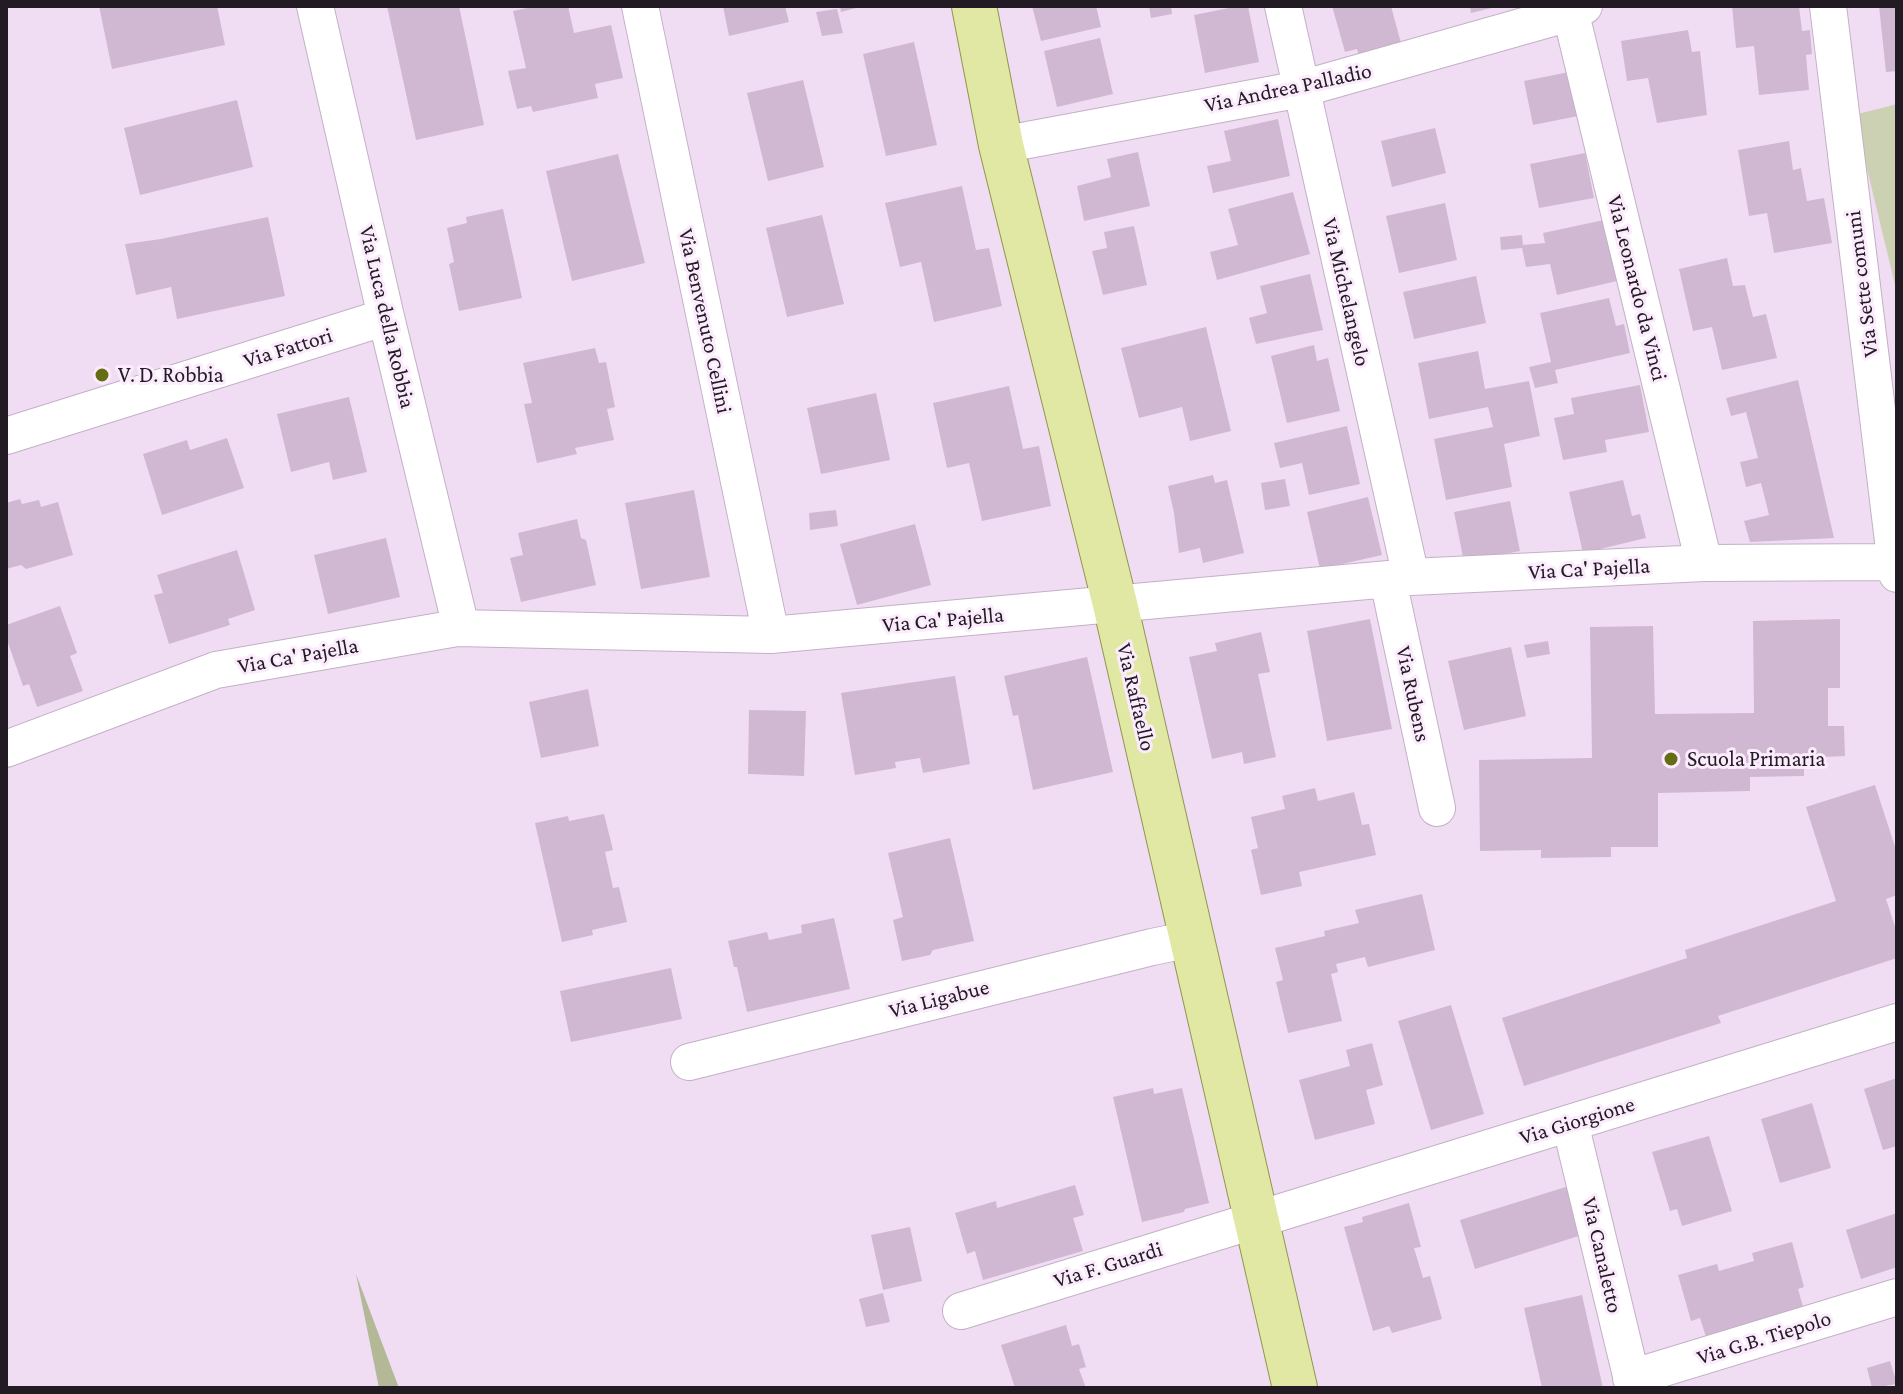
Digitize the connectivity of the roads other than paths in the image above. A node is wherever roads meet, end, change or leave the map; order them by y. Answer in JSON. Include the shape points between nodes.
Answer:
{"nodes":[{"id":1,"x":315,"y":6,"type":"edge"},
{"id":2,"x":640,"y":6,"type":"edge"},
{"id":3,"x":974,"y":6,"type":"edge"},
{"id":4,"x":1283,"y":6,"type":"edge"},
{"id":5,"x":1828,"y":6,"type":"edge"},
{"id":6,"x":1574,"y":8,"type":"edge"},
{"id":7,"x":1301,"y":89,"type":"junction"},
{"id":8,"x":1001,"y":145,"type":"junction"},
{"id":9,"x":386,"y":317,"type":"junction"},
{"id":10,"x":6,"y":436,"type":"edge"},
{"id":11,"x":1704,"y":563,"type":"junction"},
{"id":12,"x":1897,"y":566,"type":"edge"},
{"id":13,"x":1400,"y":579,"type":"junction"},
{"id":14,"x":1115,"y":604,"type":"junction"},
{"id":15,"x":457,"y":628,"type":"junction"},
{"id":16,"x":771,"y":635,"type":"junction"},
{"id":17,"x":6,"y":749,"type":"edge"},
{"id":18,"x":1437,"y":808,"type":"dead end"},
{"id":19,"x":1191,"y":939,"type":"junction"},
{"id":20,"x":1897,"y":1022,"type":"edge"},
{"id":21,"x":689,"y":1062,"type":"dead end"},
{"id":22,"x":1570,"y":1123,"type":"junction"},
{"id":23,"x":1256,"y":1219,"type":"junction"},
{"id":24,"x":1897,"y":1297,"type":"edge"},
{"id":25,"x":961,"y":1311,"type":"dead end"},
{"id":26,"x":1632,"y":1383,"type":"edge"},
{"id":27,"x":1295,"y":1388,"type":"edge"}],
"edges":[{"from":1,"to":9,"type":"street","name":"Via Luca della Robbia"},
{"from":2,"to":16,"type":"street","name":"Via Benvenuto Cellini"},
{"from":3,"to":8,"type":"main road","name":"Via Raffaello"},
{"from":4,"to":7,"type":"street","name":"Via Michelangelo"},
{"from":5,"to":12,"type":"street","name":"Via Sette comuni"},
{"from":6,"to":7,"type":"street","name":"Via Andrea Palladio","via":[[1475,42]]},
{"from":6,"to":11,"type":"street","name":"Via Leonardo da Vinci"},
{"from":7,"to":8,"type":"street","name":"Via Andrea Palladio"},
{"from":7,"to":13,"type":"street","name":"Via Michelangelo"},
{"from":8,"to":14,"type":"main road","name":"Via Raffaello"},
{"from":9,"to":10,"type":"street","name":"Via Fattori"},
{"from":9,"to":15,"type":"street","name":"Via Luca della Robbia"},
{"from":11,"to":12,"type":"street","name":"Via Ca' Pajella"},
{"from":11,"to":13,"type":"street","name":"Via Ca' Pajella"},
{"from":13,"to":14,"type":"street","name":"Via Ca' Pajella"},
{"from":13,"to":18,"type":"street","name":"Via Rubens"},
{"from":14,"to":16,"type":"street","name":"Via Ca' Pajella"},
{"from":14,"to":19,"type":"main road","name":"Via Raffaello"},
{"from":15,"to":16,"type":"street","name":"Via Ca' Pajella"},
{"from":15,"to":17,"type":"street","name":"Via Ca' Pajella","via":[[216,670]]},
{"from":19,"to":21,"type":"street","name":"Via Ligabue"},
{"from":19,"to":23,"type":"main road","name":"Via Raffaello"},
{"from":20,"to":22,"type":"street","name":"Via Giorgione"},
{"from":22,"to":23,"type":"street","name":"Via Giorgione"},
{"from":22,"to":26,"type":"street","name":"Via Canaletto"},
{"from":23,"to":25,"type":"street","name":"Via F. Guardi"},
{"from":23,"to":27,"type":"main road","name":"Via Raffaello"},
{"from":24,"to":26,"type":"street","name":"Via G.B. Tiepolo"}]}
